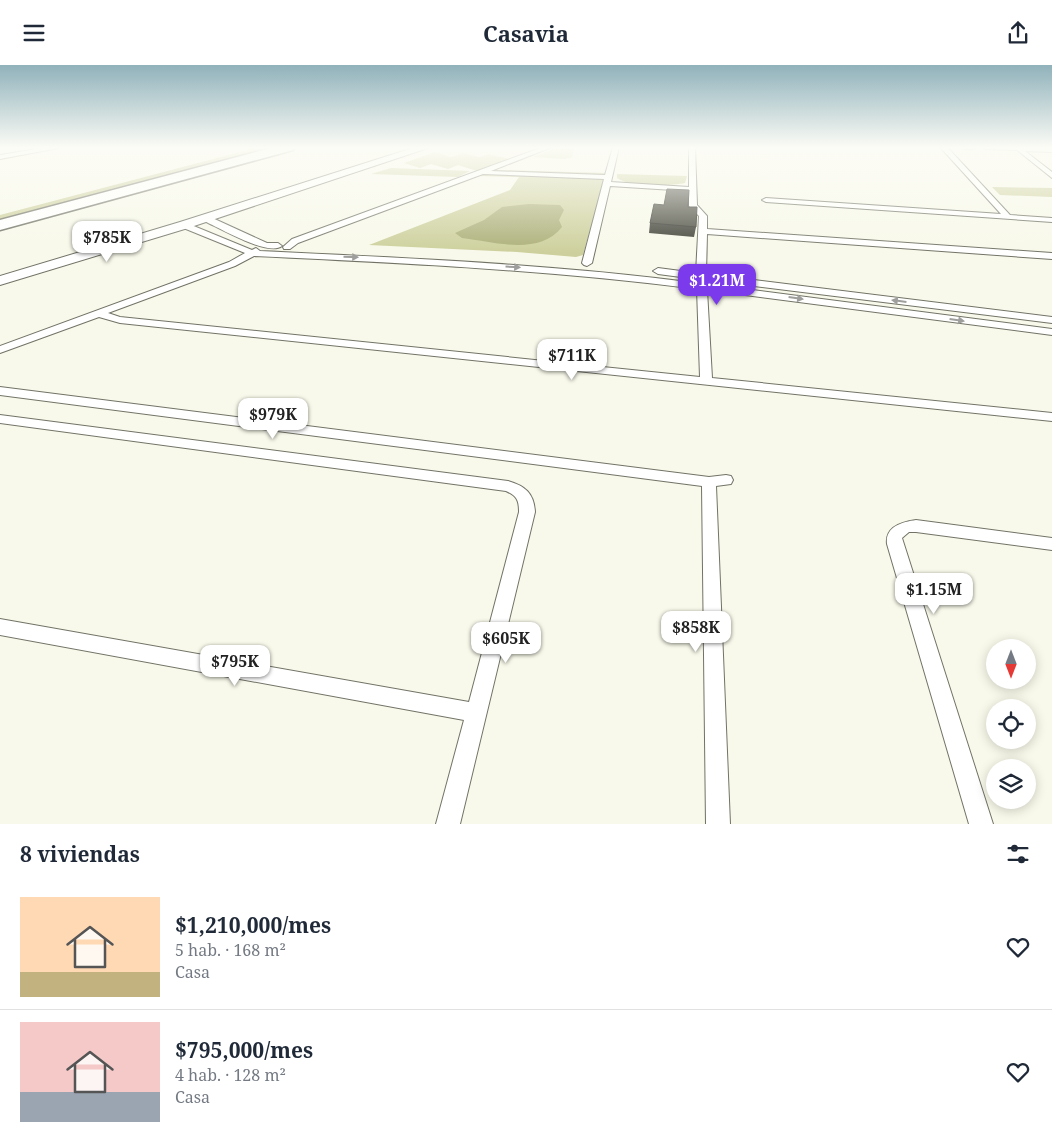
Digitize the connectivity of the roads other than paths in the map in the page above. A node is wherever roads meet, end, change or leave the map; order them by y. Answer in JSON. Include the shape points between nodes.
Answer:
{"nodes":[{"id":1,"x":124,"y":182,"type":"edge"},
{"id":2,"x":158,"y":182,"type":"edge"},
{"id":3,"x":316,"y":182,"type":"edge"},
{"id":4,"x":451,"y":182,"type":"edge"},
{"id":5,"x":606,"y":182,"type":"edge"},
{"id":6,"x":630,"y":182,"type":"edge"},
{"id":7,"x":693,"y":182,"type":"edge"},
{"id":8,"x":976,"y":182,"type":"edge"},
{"id":9,"x":693,"y":189,"type":"junction"},
{"id":10,"x":766,"y":200,"type":"dead end"},
{"id":11,"x":0,"y":215,"type":"edge"},
{"id":12,"x":1008,"y":217,"type":"junction"},
{"id":13,"x":205,"y":218,"type":"junction"},
{"id":14,"x":1052,"y":220,"type":"edge"},
{"id":15,"x":0,"y":225,"type":"edge"},
{"id":16,"x":184,"y":225,"type":"junction"},
{"id":17,"x":702,"y":231,"type":"junction"},
{"id":18,"x":266,"y":246,"type":"junction"},
{"id":19,"x":287,"y":247,"type":"junction"},
{"id":20,"x":252,"y":253,"type":"junction"},
{"id":21,"x":1052,"y":256,"type":"edge"},
{"id":22,"x":587,"y":263,"type":"junction"},
{"id":23,"x":0,"y":281,"type":"edge"},
{"id":24,"x":702,"y":281,"type":"junction"},
{"id":25,"x":101,"y":314,"type":"junction"},
{"id":26,"x":1052,"y":320,"type":"edge"},
{"id":27,"x":1052,"y":331,"type":"edge"},
{"id":28,"x":1,"y":352,"type":"edge"},
{"id":29,"x":706,"y":381,"type":"junction"},
{"id":30,"x":0,"y":391,"type":"edge"},
{"id":31,"x":1052,"y":417,"type":"edge"},
{"id":32,"x":0,"y":419,"type":"edge"},
{"id":33,"x":1052,"y":544,"type":"edge"},
{"id":34,"x":0,"y":627,"type":"edge"},
{"id":35,"x":476,"y":713,"type":"junction"},
{"id":36,"x":448,"y":824,"type":"edge"},
{"id":37,"x":718,"y":824,"type":"edge"},
{"id":38,"x":980,"y":824,"type":"edge"}],
"edges":[{"from":1,"to":11,"type":"highway"},
{"from":2,"to":15,"type":"highway"},
{"from":3,"to":13,"type":"street"},
{"from":4,"to":19,"type":"street","via":[[295,241]]},
{"from":5,"to":22,"type":"street"},
{"from":6,"to":9,"type":"street"},
{"from":7,"to":9,"type":"street"},
{"from":8,"to":12,"type":"street"},
{"from":9,"to":17,"type":"street","via":[[694,205],[703,217]]},
{"from":10,"to":12,"type":"street"},
{"from":12,"to":14,"type":"street"},
{"from":13,"to":16,"type":"street"},
{"from":13,"to":18,"type":"street"},
{"from":16,"to":20,"type":"street"},
{"from":16,"to":23,"type":"street"},
{"from":17,"to":21,"type":"street"},
{"from":17,"to":24,"type":"street"},
{"from":18,"to":19,"type":"street"},
{"from":18,"to":20,"type":"street"},
{"from":19,"to":22,"type":"street"},
{"from":20,"to":24,"type":"street","one_way":true},
{"from":20,"to":25,"type":"street","via":[[232,264]]},
{"from":22,"to":24,"type":"street"},
{"from":26,"to":24,"type":"street","one_way":true},
{"from":24,"to":27,"type":"street","one_way":true},
{"from":24,"to":29,"type":"street"},
{"from":25,"to":28,"type":"street"},
{"from":25,"to":29,"type":"street","via":[[120,320]]},
{"from":29,"to":31,"type":"street"},
{"from":30,"to":37,"type":"street","via":[[717,481]]},
{"from":32,"to":35,"type":"street","via":[[508,486],[520,491],[527,499],[527,512]]},
{"from":33,"to":38,"type":"street","via":[[916,526],[905,527],[894,536]]},
{"from":34,"to":35,"type":"street"},
{"from":35,"to":36,"type":"street"}]}
